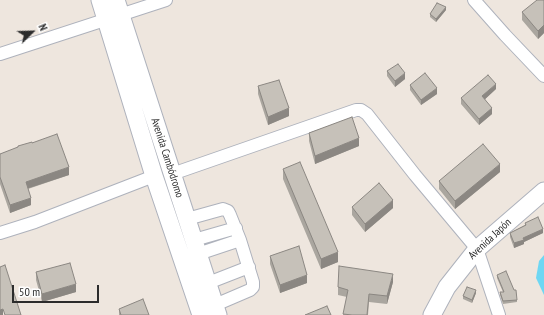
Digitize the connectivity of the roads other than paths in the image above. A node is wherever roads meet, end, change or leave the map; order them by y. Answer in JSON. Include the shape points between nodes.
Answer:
{"nodes":[{"id":1,"x":100,"y":0,"type":"edge"},
{"id":2,"x":166,"y":0,"type":"edge"},
{"id":3,"x":474,"y":0,"type":"edge"},
{"id":4,"x":114,"y":11,"type":"edge"},
{"id":5,"x":0,"y":54,"type":"edge"},
{"id":6,"x":544,"y":76,"type":"edge"},
{"id":7,"x":172,"y":174,"type":"junction"},
{"id":8,"x":154,"y":176,"type":"junction"},
{"id":9,"x":544,"y":191,"type":"edge"},
{"id":10,"x":187,"y":219,"type":"junction"},
{"id":11,"x":236,"y":228,"type":"junction"},
{"id":12,"x":0,"y":233,"type":"edge"},
{"id":13,"x":240,"y":240,"type":"junction"},
{"id":14,"x":196,"y":247,"type":"junction"},
{"id":15,"x":477,"y":249,"type":"junction"},
{"id":16,"x":248,"y":267,"type":"junction"},
{"id":17,"x":208,"y":283,"type":"junction"},
{"id":18,"x":211,"y":312,"type":"edge"},
{"id":19,"x":432,"y":315,"type":"edge"},
{"id":20,"x":498,"y":315,"type":"edge"}],
"edges":[{"from":1,"to":4,"type":"street","name":"Avenida Cambódromo"},
{"from":2,"to":4,"type":"street"},
{"from":3,"to":6,"type":"street"},
{"from":4,"to":5,"type":"street"},
{"from":4,"to":7,"type":"street","name":"Avenida Cambódromo"},
{"from":4,"to":8,"type":"street","name":"Avenida Cambódromo"},
{"from":7,"to":10,"type":"street","name":"Avenida Cambódromo"},
{"from":7,"to":15,"type":"street","via":[[361,110],[367,114]]},
{"from":8,"to":12,"type":"street"},
{"from":8,"to":18,"type":"street","name":"Avenida Cambódromo"},
{"from":9,"to":15,"type":"street","name":"Avenida Japón"},
{"from":10,"to":11,"type":"street","via":[[223,209],[228,211]]},
{"from":10,"to":14,"type":"street","name":"Avenida Cambódromo"},
{"from":11,"to":13,"type":"street"},
{"from":11,"to":14,"type":"street"},
{"from":13,"to":14,"type":"street"},
{"from":13,"to":16,"type":"street"},
{"from":14,"to":17,"type":"street","name":"Avenida Cambódromo"},
{"from":15,"to":19,"type":"street","name":"Avenida Japón","via":[[447,287]]},
{"from":15,"to":20,"type":"street"},
{"from":16,"to":17,"type":"street"},
{"from":16,"to":18,"type":"street","via":[[253,282],[250,290]]},
{"from":17,"to":18,"type":"street","name":"Avenida Cambódromo"}]}
